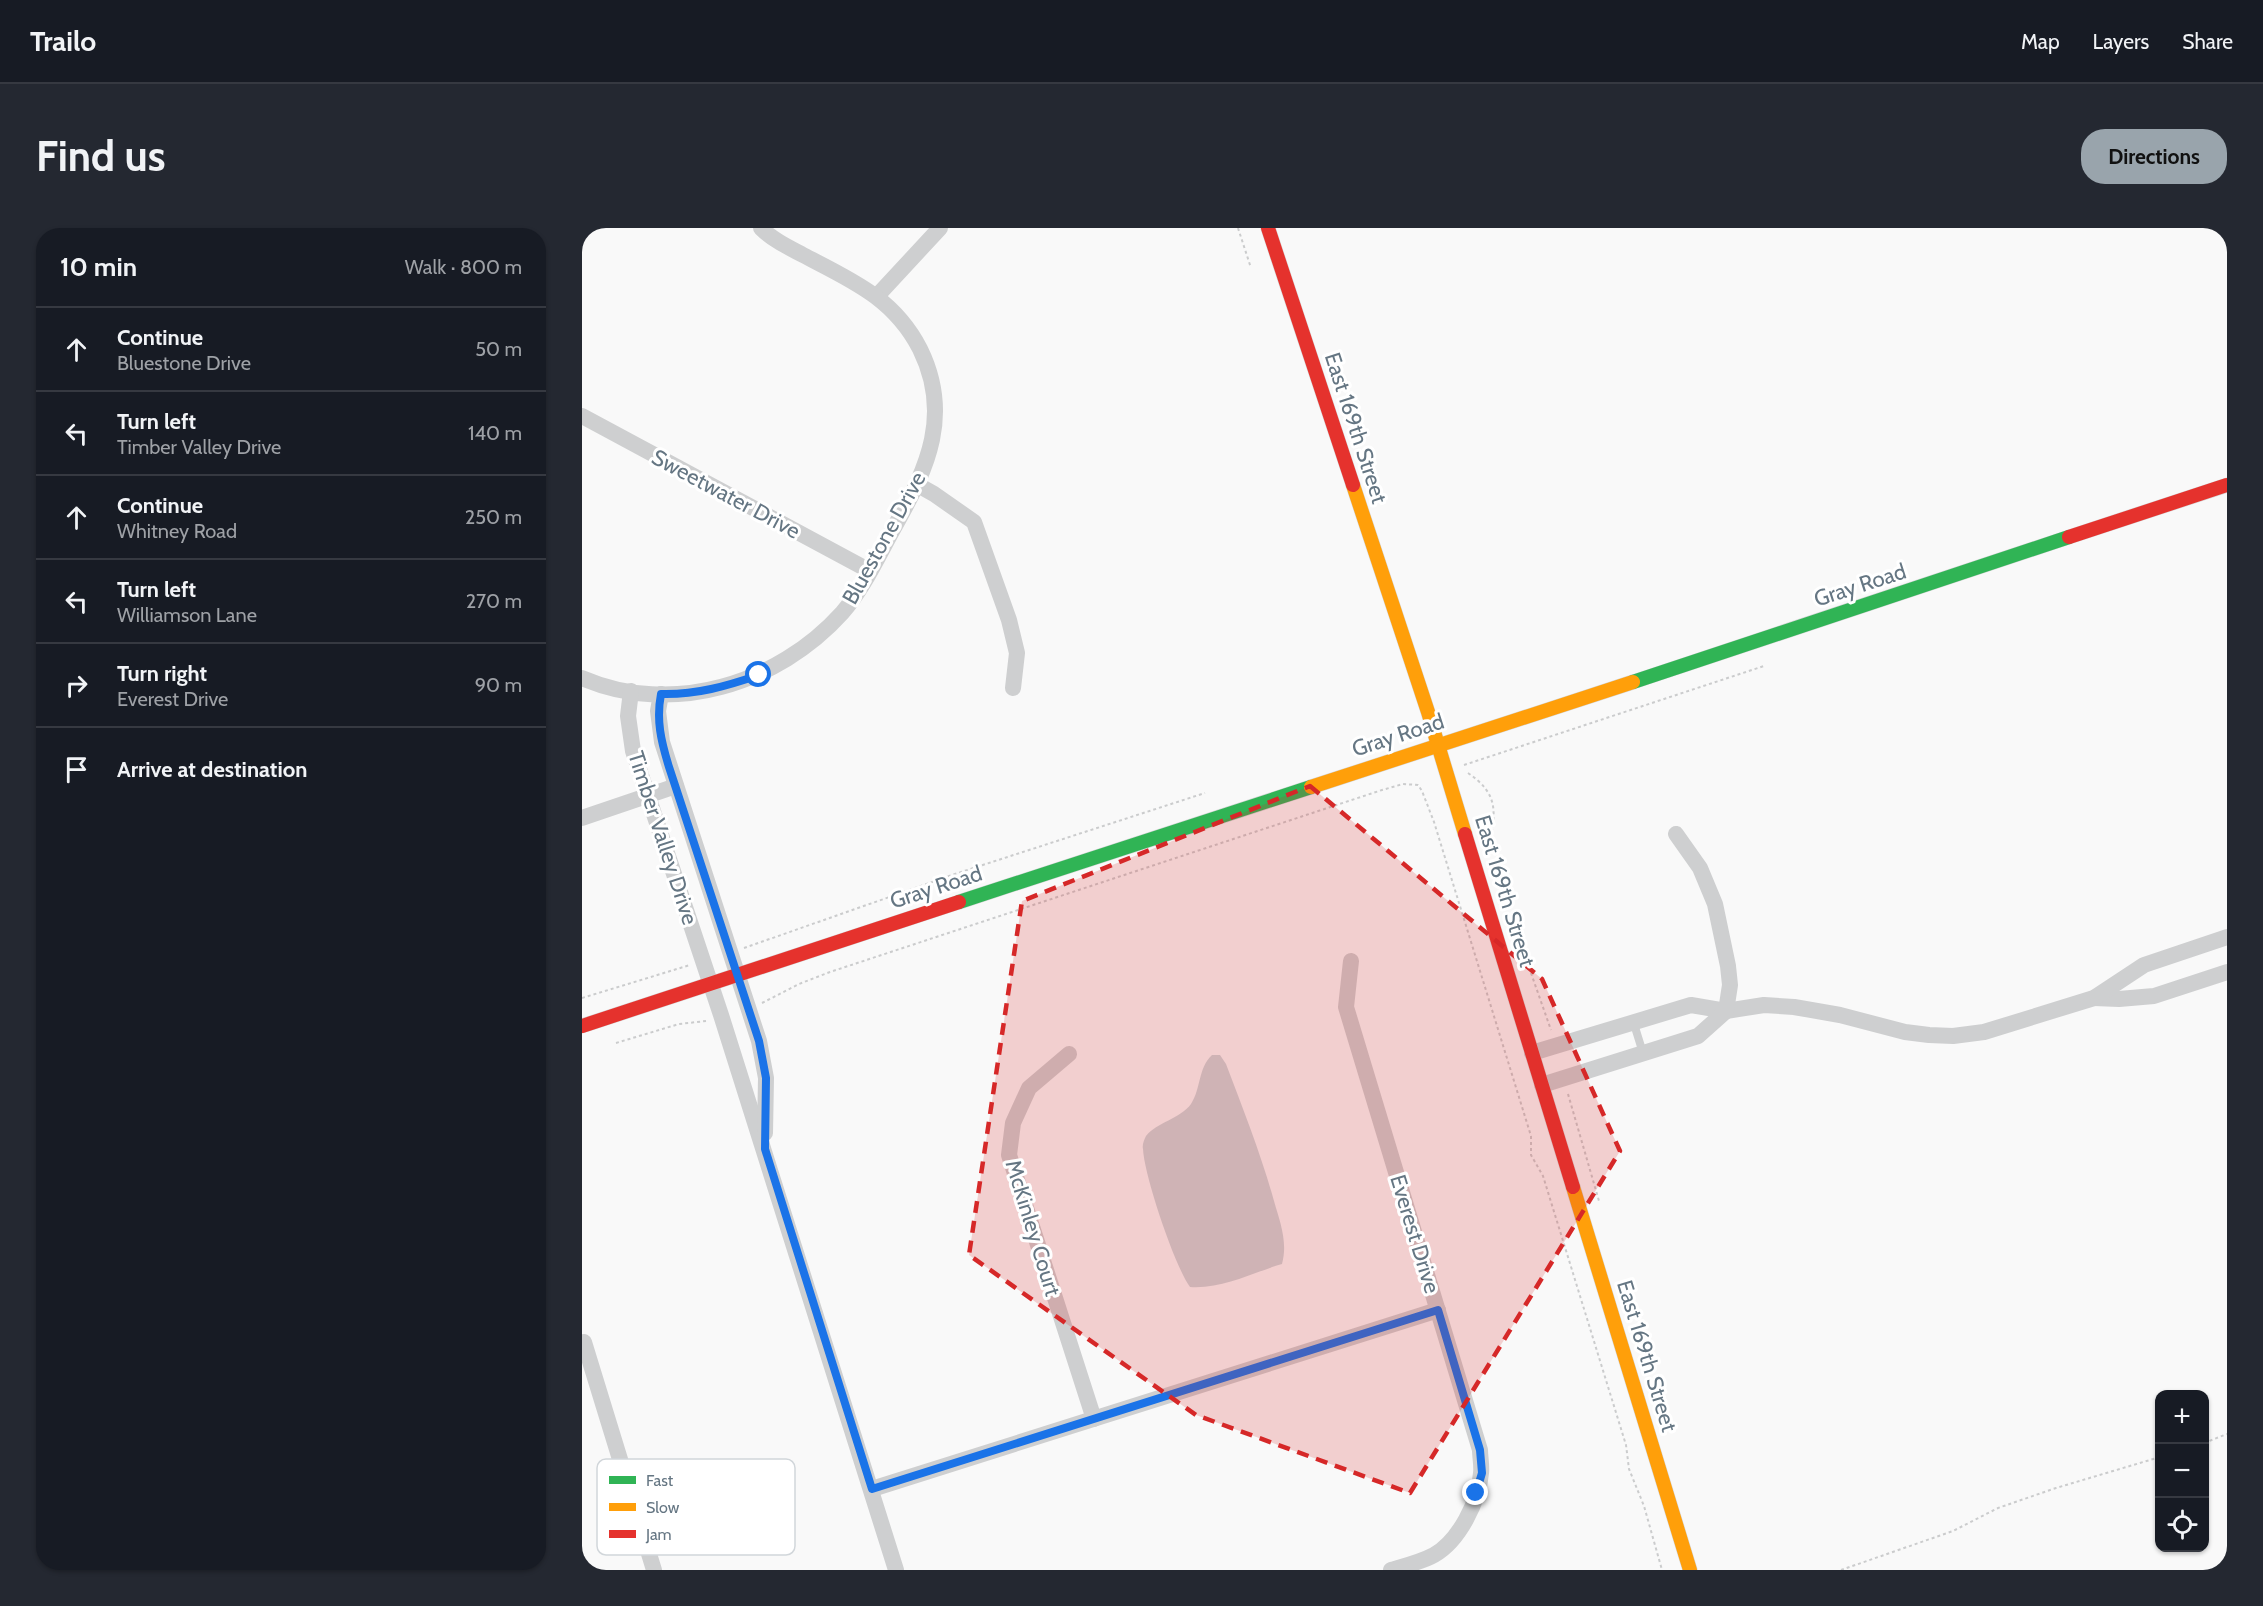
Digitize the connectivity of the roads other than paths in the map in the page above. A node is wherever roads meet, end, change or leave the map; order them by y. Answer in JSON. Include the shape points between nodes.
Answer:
{"nodes":[{"id":1,"x":761,"y":228,"type":"edge"},
{"id":2,"x":940,"y":228,"type":"edge"},
{"id":3,"x":1268,"y":228,"type":"edge"},
{"id":4,"x":877,"y":296,"type":"junction"},
{"id":5,"x":582,"y":416,"type":"edge"},
{"id":6,"x":2227,"y":485,"type":"edge"},
{"id":7,"x":918,"y":486,"type":"junction"},
{"id":8,"x":870,"y":571,"type":"junction"},
{"id":9,"x":582,"y":678,"type":"edge"},
{"id":10,"x":1013,"y":688,"type":"dead end"},
{"id":11,"x":631,"y":692,"type":"junction"},
{"id":12,"x":661,"y":694,"type":"junction"},
{"id":13,"x":1438,"y":744,"type":"junction"},
{"id":14,"x":676,"y":786,"type":"junction"},
{"id":15,"x":648,"y":796,"type":"junction"},
{"id":16,"x":582,"y":819,"type":"edge"},
{"id":17,"x":1676,"y":834,"type":"dead end"},
{"id":18,"x":2227,"y":937,"type":"edge"},
{"id":19,"x":1351,"y":961,"type":"dead end"},
{"id":20,"x":2227,"y":972,"type":"edge"},
{"id":21,"x":738,"y":975,"type":"junction"},
{"id":22,"x":711,"y":982,"type":"junction"},
{"id":23,"x":2094,"y":998,"type":"junction"},
{"id":24,"x":1726,"y":1011,"type":"junction"},
{"id":25,"x":1634,"y":1024,"type":"junction"},
{"id":26,"x":582,"y":1026,"type":"edge"},
{"id":27,"x":1532,"y":1053,"type":"junction"},
{"id":28,"x":1643,"y":1053,"type":"junction"},
{"id":29,"x":1069,"y":1054,"type":"dead end"},
{"id":30,"x":1542,"y":1085,"type":"junction"},
{"id":31,"x":765,"y":1149,"type":"junction"},
{"id":32,"x":1438,"y":1310,"type":"junction"},
{"id":33,"x":584,"y":1342,"type":"dead end"},
{"id":34,"x":1094,"y":1419,"type":"junction"},
{"id":35,"x":620,"y":1459,"type":"edge"},
{"id":36,"x":872,"y":1489,"type":"junction"},
{"id":37,"x":649,"y":1555,"type":"edge"},
{"id":38,"x":654,"y":1570,"type":"edge"},
{"id":39,"x":897,"y":1570,"type":"edge"},
{"id":40,"x":1391,"y":1570,"type":"edge"},
{"id":41,"x":1690,"y":1570,"type":"edge"}],
"edges":[{"from":1,"to":4,"type":"street","name":"Bluestone Drive","via":[[778,242]]},
{"from":2,"to":4,"type":"street"},
{"from":3,"to":13,"type":"street","name":"East 169th Street"},
{"from":4,"to":7,"type":"street","name":"Bluestone Drive","via":[[904,323],[919,348],[933,394],[932,444]]},
{"from":5,"to":8,"type":"street","name":"Sweetwater Drive"},
{"from":6,"to":13,"type":"street","name":"Gray Road"},
{"from":7,"to":8,"type":"street","name":"Bluestone Drive"},
{"from":7,"to":10,"type":"street","via":[[974,522],[1017,653]]},
{"from":8,"to":12,"type":"street","name":"Bluestone Drive","via":[[843,612],[788,659],[759,675],[724,687]]},
{"from":9,"to":11,"type":"street","name":"Bluestone Drive"},
{"from":11,"to":12,"type":"street","name":"Bluestone Drive"},
{"from":11,"to":15,"type":"street","name":"Timber Valley Drive","via":[[629,733]]},
{"from":12,"to":14,"type":"street","name":"Timber Valley Drive","via":[[658,724]]},
{"from":13,"to":21,"type":"street","name":"Gray Road"},
{"from":13,"to":27,"type":"street","name":"East 169th Street"},
{"from":14,"to":15,"type":"street"},
{"from":14,"to":21,"type":"street","name":"Timber Valley Drive"},
{"from":15,"to":16,"type":"street"},
{"from":15,"to":22,"type":"street","name":"Timber Valley Drive"},
{"from":17,"to":24,"type":"street","via":[[1700,868],[1715,904],[1728,966]]},
{"from":18,"to":23,"type":"street","via":[[2144,965]]},
{"from":19,"to":32,"type":"street","name":"Everest Drive","via":[[1346,1007]]},
{"from":20,"to":23,"type":"street","via":[[2154,996]]},
{"from":21,"to":22,"type":"street","name":"Gray Road"},
{"from":21,"to":31,"type":"street","name":"Timber Valley Drive","via":[[766,1078]]},
{"from":22,"to":26,"type":"street","name":"Gray Road"},
{"from":22,"to":31,"type":"street","name":"Timber Valley Drive"},
{"from":23,"to":24,"type":"street","via":[[1993,1029],[1953,1036],[1905,1032],[1786,1006]]},
{"from":24,"to":25,"type":"street","via":[[1691,1005]]},
{"from":24,"to":28,"type":"street","via":[[1698,1036]]},
{"from":25,"to":27,"type":"street"},
{"from":25,"to":28,"type":"lane"},
{"from":27,"to":30,"type":"street","name":"East 169th Street"},
{"from":28,"to":30,"type":"street"},
{"from":29,"to":34,"type":"street","name":"McKinley Court","via":[[1029,1088],[1013,1123],[1009,1155]]},
{"from":30,"to":41,"type":"street","name":"East 169th Street"},
{"from":31,"to":36,"type":"street","name":"Timber Valley Drive"},
{"from":32,"to":34,"type":"street"},
{"from":32,"to":40,"type":"street","name":"Everest Drive","via":[[1480,1450],[1482,1473],[1466,1522],[1437,1554]]},
{"from":33,"to":35,"type":"street"},
{"from":34,"to":36,"type":"street"},
{"from":36,"to":39,"type":"street","name":"Timber Valley Drive"},
{"from":37,"to":38,"type":"street"}]}
